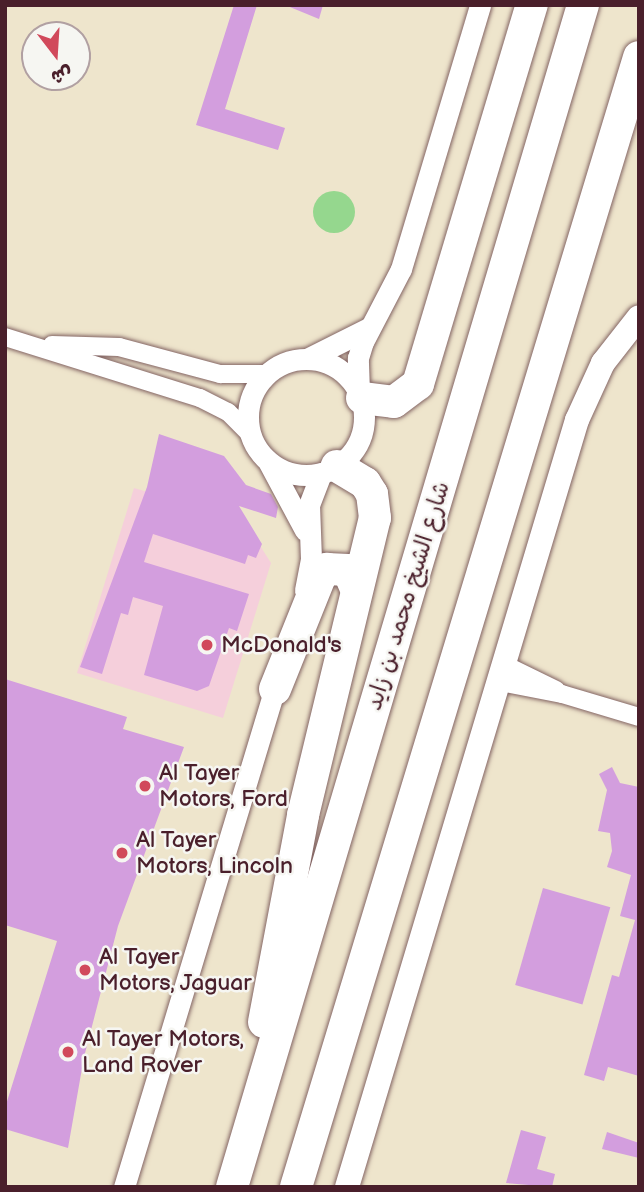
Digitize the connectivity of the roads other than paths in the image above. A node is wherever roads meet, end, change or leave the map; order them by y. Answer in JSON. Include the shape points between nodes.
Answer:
{"nodes":[{"id":1,"x":480,"y":5,"type":"edge"},
{"id":2,"x":532,"y":5,"type":"edge"},
{"id":3,"x":583,"y":5,"type":"edge"},
{"id":4,"x":639,"y":58,"type":"edge"},
{"id":5,"x":639,"y":317,"type":"edge"},
{"id":6,"x":371,"y":327,"type":"junction"},
{"id":7,"x":8,"y":338,"type":"edge"},
{"id":8,"x":309,"y":358,"type":"junction"},
{"id":9,"x":267,"y":374,"type":"junction"},
{"id":10,"x":361,"y":395,"type":"junction"},
{"id":11,"x":250,"y":434,"type":"junction"},
{"id":12,"x":266,"y":459,"type":"junction"},
{"id":13,"x":329,"y":470,"type":"junction"},
{"id":14,"x":308,"y":538,"type":"junction"},
{"id":15,"x":356,"y":589,"type":"junction"},
{"id":16,"x":502,"y":674,"type":"junction"},
{"id":17,"x":275,"y":689,"type":"junction"},
{"id":18,"x":639,"y":717,"type":"edge"},
{"id":19,"x":246,"y":1139,"type":"junction"},
{"id":20,"x":124,"y":1187,"type":"edge"},
{"id":21,"x":232,"y":1187,"type":"edge"},
{"id":22,"x":296,"y":1187,"type":"edge"},
{"id":23,"x":347,"y":1187,"type":"edge"}],
"edges":[{"from":1,"to":6,"type":"street","via":[[401,269]]},
{"from":2,"to":10,"type":"highway","via":[[422,375],[412,392],[394,402]]},
{"from":3,"to":19,"type":"highway","name":"شارع الشيخ محمد بن زايد"},
{"from":4,"to":22,"type":"highway"},
{"from":5,"to":16,"type":"main road","via":[[603,363],[584,401]]},
{"from":6,"to":8,"type":"street"},
{"from":6,"to":10,"type":"street","via":[[358,358]]},
{"from":7,"to":9,"type":"street","via":[[119,347],[220,374]]},
{"from":7,"to":11,"type":"street","via":[[200,398],[228,412]]},
{"from":8,"to":9,"type":"street","via":[[279,365]]},
{"from":8,"to":10,"type":"street","via":[[339,368]]},
{"from":9,"to":11,"type":"street","via":[[250,401]]},
{"from":10,"to":13,"type":"street","via":[[364,429],[358,444]]},
{"from":11,"to":12,"type":"street"},
{"from":12,"to":13,"type":"street","via":[[292,473]]},
{"from":12,"to":14,"type":"street"},
{"from":13,"to":14,"type":"street","via":[[309,505]]},
{"from":13,"to":15,"type":"highway","via":[[365,483],[375,506]]},
{"from":14,"to":17,"type":"street","via":[[310,570]]},
{"from":15,"to":17,"type":"highway","via":[[348,570],[327,569],[320,577]]},
{"from":15,"to":19,"type":"highway","via":[[303,815]]},
{"from":16,"to":18,"type":"street"},
{"from":16,"to":23,"type":"main road"},
{"from":17,"to":20,"type":"street"},
{"from":19,"to":21,"type":"highway","name":"شارع الشيخ محمد بن زايد"}]}
